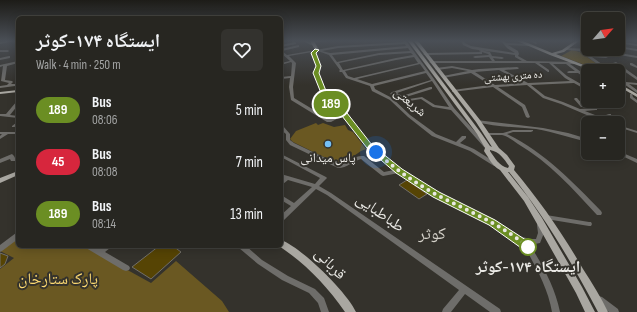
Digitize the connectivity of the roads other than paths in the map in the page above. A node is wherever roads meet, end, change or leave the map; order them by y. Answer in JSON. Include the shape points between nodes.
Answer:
{"nodes":[{"id":1,"x":293,"y":56,"type":"edge"},
{"id":2,"x":314,"y":56,"type":"edge"},
{"id":3,"x":331,"y":56,"type":"edge"},
{"id":4,"x":375,"y":56,"type":"edge"},
{"id":5,"x":415,"y":56,"type":"joint"},
{"id":6,"x":421,"y":56,"type":"edge"},
{"id":7,"x":427,"y":56,"type":"edge"},
{"id":8,"x":490,"y":56,"type":"junction"},
{"id":9,"x":518,"y":56,"type":"edge"},
{"id":10,"x":555,"y":56,"type":"edge"},
{"id":11,"x":588,"y":56,"type":"edge"},
{"id":12,"x":605,"y":56,"type":"edge"},
{"id":13,"x":621,"y":56,"type":"edge"},
{"id":14,"x":625,"y":56,"type":"edge"},
{"id":15,"x":10,"y":57,"type":"dead end"},
{"id":16,"x":287,"y":57,"type":"junction"},
{"id":17,"x":475,"y":57,"type":"dead end"},
{"id":18,"x":637,"y":57,"type":"edge"},
{"id":19,"x":283,"y":58,"type":"edge"},
{"id":20,"x":502,"y":58,"type":"dead end"},
{"id":21,"x":0,"y":59,"type":"edge"},
{"id":22,"x":610,"y":60,"type":"dead end"},
{"id":23,"x":626,"y":60,"type":"dead end"},
{"id":24,"x":292,"y":61,"type":"junction"},
{"id":25,"x":16,"y":62,"type":"edge"},
{"id":26,"x":431,"y":62,"type":"junction"},
{"id":27,"x":494,"y":62,"type":"junction"},
{"id":28,"x":526,"y":62,"type":"junction"},
{"id":29,"x":535,"y":62,"type":"junction"},
{"id":30,"x":549,"y":62,"type":"junction"},
{"id":31,"x":283,"y":63,"type":"edge"},
{"id":32,"x":336,"y":63,"type":"junction"},
{"id":33,"x":442,"y":63,"type":"dead end"},
{"id":34,"x":567,"y":63,"type":"junction"},
{"id":35,"x":574,"y":63,"type":"junction"},
{"id":36,"x":421,"y":64,"type":"junction"},
{"id":37,"x":599,"y":64,"type":"edge"},
{"id":38,"x":631,"y":64,"type":"dead end"},
{"id":39,"x":5,"y":65,"type":"junction"},
{"id":40,"x":581,"y":65,"type":"edge"},
{"id":41,"x":0,"y":66,"type":"edge"},
{"id":42,"x":448,"y":67,"type":"junction"},
{"id":43,"x":637,"y":67,"type":"edge"},
{"id":44,"x":516,"y":68,"type":"dead end"},
{"id":45,"x":437,"y":69,"type":"junction"},
{"id":46,"x":500,"y":69,"type":"junction"},
{"id":47,"x":341,"y":70,"type":"junction"},
{"id":48,"x":625,"y":70,"type":"edge"},
{"id":49,"x":471,"y":71,"type":"junction"},
{"id":50,"x":427,"y":72,"type":"junction"},
{"id":51,"x":539,"y":72,"type":"dead end"},
{"id":52,"x":569,"y":72,"type":"dead end"},
{"id":53,"x":579,"y":72,"type":"joint"},
{"id":54,"x":292,"y":77,"type":"junction"},
{"id":55,"x":444,"y":77,"type":"junction"},
{"id":56,"x":283,"y":78,"type":"edge"},
{"id":57,"x":353,"y":79,"type":"junction"},
{"id":58,"x":637,"y":79,"type":"edge"},
{"id":59,"x":433,"y":80,"type":"junction"},
{"id":60,"x":574,"y":82,"type":"junction"},
{"id":61,"x":625,"y":83,"type":"edge"},
{"id":62,"x":527,"y":84,"type":"junction"},
{"id":63,"x":625,"y":84,"type":"edge"},
{"id":64,"x":637,"y":84,"type":"edge"},
{"id":65,"x":15,"y":85,"type":"dead end"},
{"id":66,"x":372,"y":85,"type":"junction"},
{"id":67,"x":8,"y":86,"type":"junction"},
{"id":68,"x":495,"y":86,"type":"junction"},
{"id":69,"x":581,"y":86,"type":"edge"},
{"id":70,"x":0,"y":87,"type":"edge"},
{"id":71,"x":431,"y":88,"type":"dead end"},
{"id":72,"x":625,"y":88,"type":"edge"},
{"id":73,"x":16,"y":91,"type":"edge"},
{"id":74,"x":453,"y":91,"type":"junction"},
{"id":75,"x":625,"y":92,"type":"edge"},
{"id":76,"x":637,"y":92,"type":"edge"},
{"id":77,"x":0,"y":93,"type":"edge"},
{"id":78,"x":393,"y":93,"type":"junction"},
{"id":79,"x":385,"y":96,"type":"junction"},
{"id":80,"x":631,"y":96,"type":"junction"},
{"id":81,"x":402,"y":97,"type":"junction"},
{"id":82,"x":637,"y":97,"type":"edge"},
{"id":83,"x":576,"y":99,"type":"dead end"},
{"id":84,"x":570,"y":100,"type":"dead end"},
{"id":85,"x":562,"y":102,"type":"junction"},
{"id":86,"x":637,"y":102,"type":"edge"},
{"id":87,"x":16,"y":105,"type":"edge"},
{"id":88,"x":581,"y":105,"type":"edge"},
{"id":89,"x":452,"y":109,"type":"junction"},
{"id":90,"x":596,"y":109,"type":"dead end"},
{"id":91,"x":580,"y":110,"type":"junction"},
{"id":92,"x":343,"y":114,"type":"junction"},
{"id":93,"x":0,"y":115,"type":"edge"},
{"id":94,"x":610,"y":115,"type":"dead end"},
{"id":95,"x":7,"y":116,"type":"junction"},
{"id":96,"x":592,"y":116,"type":"edge"},
{"id":97,"x":607,"y":116,"type":"edge"},
{"id":98,"x":16,"y":117,"type":"edge"},
{"id":99,"x":528,"y":117,"type":"dead end"},
{"id":100,"x":478,"y":121,"type":"junction"},
{"id":101,"x":283,"y":129,"type":"edge"},
{"id":102,"x":625,"y":129,"type":"edge"},
{"id":103,"x":637,"y":132,"type":"edge"},
{"id":104,"x":0,"y":133,"type":"edge"},
{"id":105,"x":16,"y":133,"type":"edge"},
{"id":106,"x":7,"y":134,"type":"junction"},
{"id":107,"x":486,"y":134,"type":"junction"},
{"id":108,"x":503,"y":134,"type":"junction"},
{"id":109,"x":569,"y":135,"type":"junction"},
{"id":110,"x":464,"y":137,"type":"dead end"},
{"id":111,"x":0,"y":138,"type":"edge"},
{"id":112,"x":581,"y":138,"type":"edge"},
{"id":113,"x":456,"y":144,"type":"junction"},
{"id":114,"x":488,"y":148,"type":"junction"},
{"id":115,"x":496,"y":148,"type":"junction"},
{"id":116,"x":625,"y":155,"type":"edge"},
{"id":117,"x":283,"y":157,"type":"edge"},
{"id":118,"x":13,"y":160,"type":"dead end"},
{"id":119,"x":0,"y":161,"type":"edge"},
{"id":120,"x":637,"y":161,"type":"edge"},
{"id":121,"x":500,"y":168,"type":"junction"},
{"id":122,"x":512,"y":170,"type":"junction"},
{"id":123,"x":399,"y":171,"type":"junction"},
{"id":124,"x":16,"y":174,"type":"edge"},
{"id":125,"x":284,"y":177,"type":"edge"},
{"id":126,"x":0,"y":182,"type":"edge"},
{"id":127,"x":316,"y":186,"type":"junction"},
{"id":128,"x":283,"y":198,"type":"edge"},
{"id":129,"x":295,"y":206,"type":"junction"},
{"id":130,"x":599,"y":213,"type":"dead end"},
{"id":131,"x":283,"y":217,"type":"edge"},
{"id":132,"x":543,"y":218,"type":"junction"},
{"id":133,"x":589,"y":224,"type":"dead end"},
{"id":134,"x":16,"y":237,"type":"edge"},
{"id":135,"x":517,"y":238,"type":"junction"},
{"id":136,"x":283,"y":244,"type":"edge"},
{"id":137,"x":528,"y":247,"type":"joint"},
{"id":138,"x":91,"y":248,"type":"edge"},
{"id":139,"x":105,"y":248,"type":"edge"},
{"id":140,"x":243,"y":248,"type":"edge"},
{"id":141,"x":0,"y":249,"type":"edge"},
{"id":142,"x":99,"y":253,"type":"junction"},
{"id":143,"x":126,"y":268,"type":"dead end"},
{"id":144,"x":464,"y":290,"type":"junction"},
{"id":145,"x":595,"y":297,"type":"junction"},
{"id":146,"x":325,"y":312,"type":"edge"},
{"id":147,"x":351,"y":312,"type":"edge"},
{"id":148,"x":446,"y":312,"type":"edge"},
{"id":149,"x":497,"y":312,"type":"edge"},
{"id":150,"x":556,"y":312,"type":"edge"},
{"id":151,"x":590,"y":312,"type":"edge"},
{"id":152,"x":603,"y":312,"type":"edge"},
{"id":153,"x":615,"y":312,"type":"edge"}],
"edges":[{"from":1,"to":16,"type":"street"},
{"from":2,"to":92,"type":"main road","via":[[319,66],[316,73],[322,90],[327,99]]},
{"from":3,"to":32,"type":"street","name":"شریعتی"},
{"from":4,"to":32,"type":"street"},
{"from":5,"to":36,"type":"street"},
{"from":5,"to":47,"type":"street"},
{"from":6,"to":114,"type":"main road"},
{"from":7,"to":26,"type":"main road"},
{"from":8,"to":17,"type":"street"},
{"from":8,"to":20,"type":"street"},
{"from":8,"to":27,"type":"street"},
{"from":9,"to":28,"type":"street"},
{"from":10,"to":35,"type":"main road"},
{"from":11,"to":37,"type":"street"},
{"from":12,"to":22,"type":"street"},
{"from":13,"to":23,"type":"street"},
{"from":14,"to":18,"type":"street"},
{"from":15,"to":21,"type":"street"},
{"from":16,"to":19,"type":"street"},
{"from":16,"to":24,"type":"street"},
{"from":24,"to":31,"type":"street"},
{"from":24,"to":54,"type":"street"},
{"from":25,"to":39,"type":"street"},
{"from":26,"to":27,"type":"street"},
{"from":26,"to":45,"type":"main road"},
{"from":27,"to":28,"type":"street"},
{"from":28,"to":29,"type":"street"},
{"from":29,"to":30,"type":"street"},
{"from":29,"to":51,"type":"street","via":[[547,71]]},
{"from":30,"to":34,"type":"street"},
{"from":30,"to":60,"type":"street"},
{"from":32,"to":47,"type":"street","name":"شریعتی"},
{"from":33,"to":42,"type":"street"},
{"from":34,"to":35,"type":"street"},
{"from":34,"to":53,"type":"street"},
{"from":35,"to":40,"type":"main road"},
{"from":36,"to":50,"type":"street"},
{"from":36,"to":57,"type":"street"},
{"from":38,"to":43,"type":"street"},
{"from":39,"to":41,"type":"street"},
{"from":39,"to":67,"type":"street","via":[[3,81],[11,82]]},
{"from":42,"to":45,"type":"street"},
{"from":42,"to":49,"type":"street"},
{"from":44,"to":46,"type":"street"},
{"from":45,"to":55,"type":"main road"},
{"from":46,"to":49,"type":"street"},
{"from":46,"to":62,"type":"street"},
{"from":47,"to":57,"type":"street","name":"شریعتی"},
{"from":48,"to":58,"type":"street"},
{"from":49,"to":55,"type":"street"},
{"from":49,"to":68,"type":"street"},
{"from":50,"to":59,"type":"street"},
{"from":50,"to":66,"type":"street"},
{"from":52,"to":53,"type":"street"},
{"from":54,"to":56,"type":"street"},
{"from":54,"to":92,"type":"street","via":[[292,99],[328,122]]},
{"from":55,"to":74,"type":"main road"},
{"from":57,"to":66,"type":"street","name":"شریعتی"},
{"from":59,"to":78,"type":"street"},
{"from":59,"to":89,"type":"street"},
{"from":60,"to":62,"type":"street","name":"ده متری بهشتی"},
{"from":60,"to":69,"type":"street"},
{"from":61,"to":64,"type":"street"},
{"from":62,"to":68,"type":"street","name":"ده متری بهشتی"},
{"from":62,"to":85,"type":"street","via":[[544,97]]},
{"from":63,"to":76,"type":"street"},
{"from":65,"to":67,"type":"street"},
{"from":66,"to":79,"type":"street","name":"شریعتی","via":[[373,90]]},
{"from":67,"to":70,"type":"street"},
{"from":68,"to":74,"type":"street","name":"ده متری بهشتی"},
{"from":68,"to":99,"type":"street","via":[[524,106]]},
{"from":71,"to":81,"type":"street"},
{"from":72,"to":82,"type":"main road"},
{"from":73,"to":77,"type":"main road"},
{"from":74,"to":100,"type":"main road"},
{"from":75,"to":80,"type":"main road"},
{"from":78,"to":79,"type":"street"},
{"from":78,"to":81,"type":"street"},
{"from":79,"to":113,"type":"street","name":"شریعتی","via":[[428,131]]},
{"from":80,"to":82,"type":"main road"},
{"from":80,"to":86,"type":"street"},
{"from":81,"to":89,"type":"street","via":[[409,100],[422,98],[434,106]]},
{"from":83,"to":88,"type":"street"},
{"from":84,"to":85,"type":"street"},
{"from":85,"to":91,"type":"street"},
{"from":87,"to":95,"type":"street"},
{"from":89,"to":114,"type":"street"},
{"from":90,"to":91,"type":"street"},
{"from":91,"to":96,"type":"street"},
{"from":92,"to":123,"type":"main road","via":[[369,146]]},
{"from":93,"to":95,"type":"street"},
{"from":94,"to":97,"type":"street"},
{"from":95,"to":98,"type":"street"},
{"from":100,"to":107,"type":"main road"},
{"from":100,"to":109,"type":"street"},
{"from":101,"to":123,"type":"street","via":[[292,144],[340,167],[358,157],[382,174]]},
{"from":102,"to":103,"type":"street"},
{"from":104,"to":106,"type":"street"},
{"from":105,"to":106,"type":"street"},
{"from":106,"to":111,"type":"street"},
{"from":107,"to":108,"type":"street"},
{"from":107,"to":115,"type":"main road"},
{"from":108,"to":109,"type":"street","via":[[526,130]]},
{"from":108,"to":130,"type":"street","via":[[548,162]]},
{"from":109,"to":112,"type":"street"},
{"from":110,"to":113,"type":"street"},
{"from":113,"to":121,"type":"street","name":"شریعتی","via":[[480,154]]},
{"from":114,"to":115,"type":"main road"},
{"from":114,"to":121,"type":"main road","via":[[487,151]]},
{"from":115,"to":122,"type":"main road","via":[[512,166]]},
{"from":116,"to":120,"type":"street"},
{"from":117,"to":127,"type":"street","via":[[324,178]]},
{"from":118,"to":119,"type":"street","via":[[12,156]]},
{"from":121,"to":122,"type":"main road"},
{"from":121,"to":132,"type":"main road"},
{"from":122,"to":132,"type":"main road","via":[[529,190]]},
{"from":123,"to":135,"type":"main road","via":[[436,195],[492,222]]},
{"from":124,"to":126,"type":"main road"},
{"from":125,"to":127,"type":"street","name":"طباطبایی"},
{"from":127,"to":129,"type":"street"},
{"from":127,"to":144,"type":"street","name":"طباطبایی"},
{"from":128,"to":129,"type":"street"},
{"from":129,"to":131,"type":"street"},
{"from":132,"to":133,"type":"street"},
{"from":132,"to":135,"type":"street","via":[[538,241],[530,242]]},
{"from":132,"to":145,"type":"main road","via":[[564,243]]},
{"from":132,"to":151,"type":"main road"},
{"from":134,"to":141,"type":"street"},
{"from":135,"to":137,"type":"main road"},
{"from":136,"to":147,"type":"main road","name":"قربانی","via":[[319,271]]},
{"from":137,"to":150,"type":"street","via":[[547,286]]},
{"from":138,"to":142,"type":"street"},
{"from":139,"to":142,"type":"street"},
{"from":140,"to":146,"type":"street","via":[[285,278],[312,291],[321,301]]},
{"from":142,"to":143,"type":"street"},
{"from":144,"to":148,"type":"street"},
{"from":144,"to":149,"type":"street","name":"طباطبایی"},
{"from":145,"to":152,"type":"main road"},
{"from":145,"to":153,"type":"street"}]}
